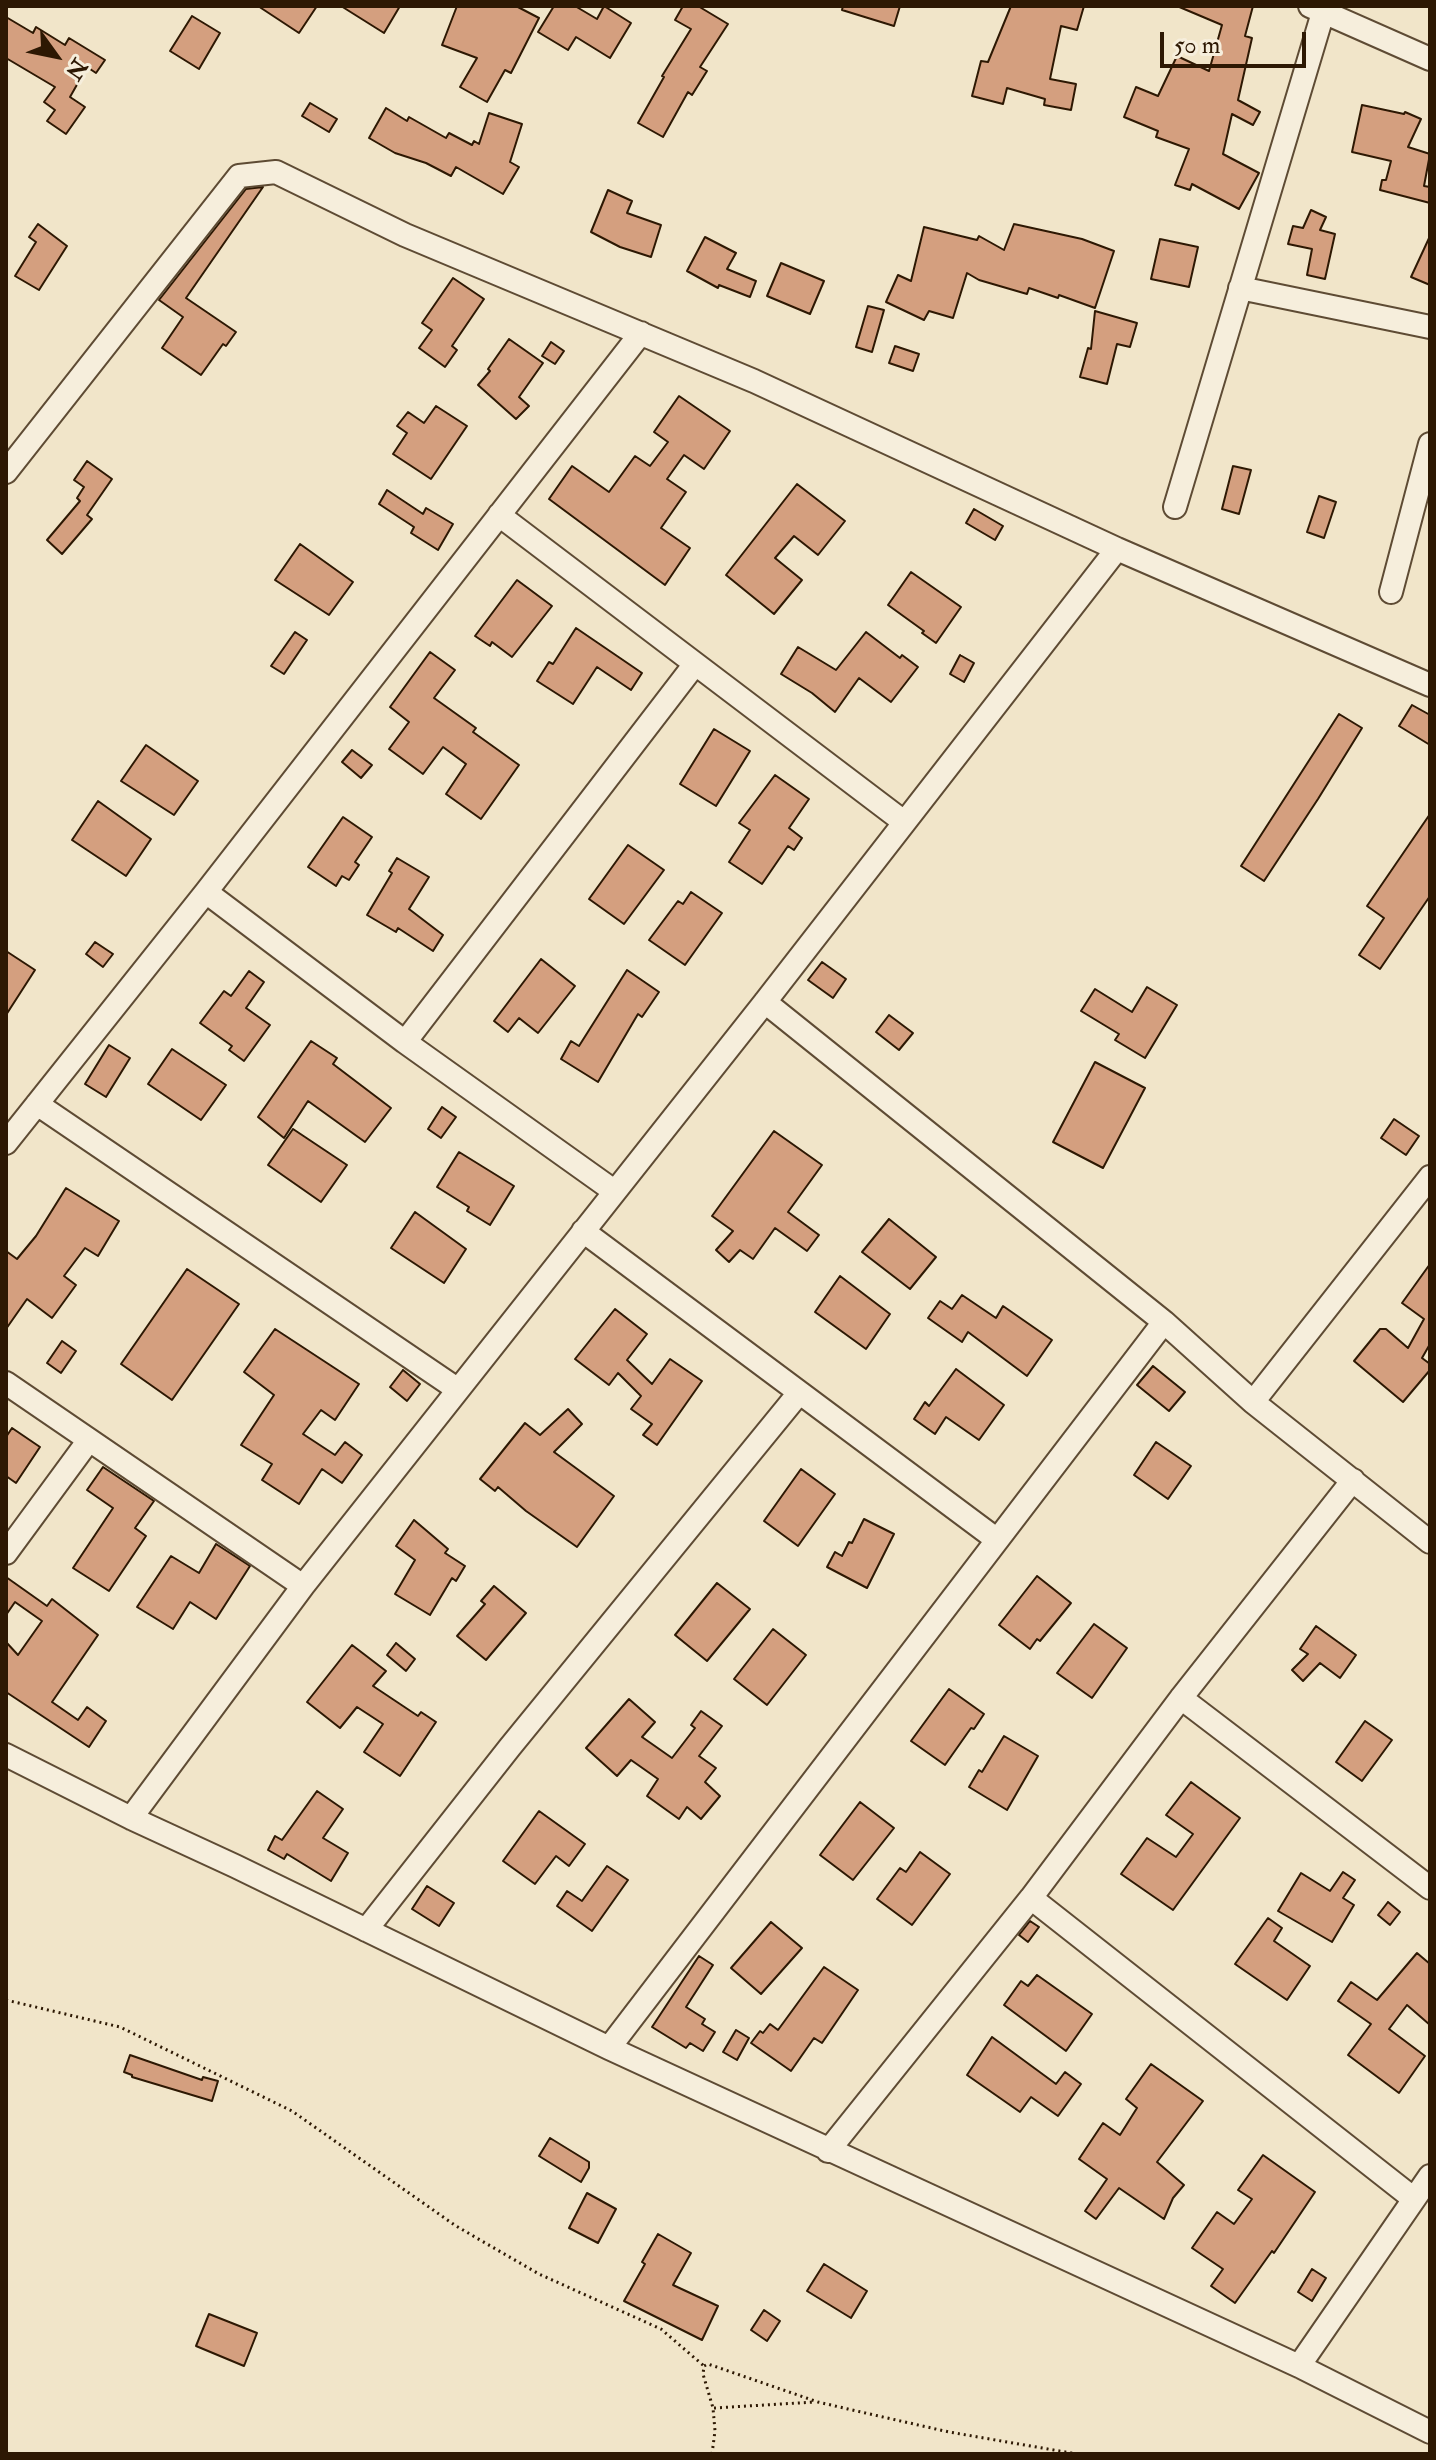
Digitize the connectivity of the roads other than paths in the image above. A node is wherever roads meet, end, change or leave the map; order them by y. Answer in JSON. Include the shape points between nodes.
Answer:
{"nodes":[{"id":1,"x":1319,"y":8,"type":"edge"},
{"id":2,"x":1430,"y":59,"type":"edge"},
{"id":3,"x":1240,"y":288,"type":"junction"},
{"id":4,"x":1430,"y":327,"type":"edge"},
{"id":5,"x":641,"y":333,"type":"junction"},
{"id":6,"x":1430,"y":444,"type":"edge"},
{"id":7,"x":6,"y":472,"type":"edge"},
{"id":8,"x":1175,"y":507,"type":"dead end"},
{"id":9,"x":499,"y":515,"type":"junction"},
{"id":10,"x":1117,"y":549,"type":"junction"},
{"id":11,"x":1391,"y":592,"type":"dead end"},
{"id":12,"x":695,"y":664,"type":"junction"},
{"id":13,"x":1430,"y":685,"type":"edge"},
{"id":14,"x":904,"y":822,"type":"junction"},
{"id":15,"x":206,"y":892,"type":"junction"},
{"id":16,"x":765,"y":1002,"type":"junction"},
{"id":17,"x":405,"y":1042,"type":"junction"},
{"id":18,"x":37,"y":1104,"type":"junction"},
{"id":19,"x":6,"y":1143,"type":"edge"},
{"id":20,"x":1428,"y":1184,"type":"edge"},
{"id":21,"x":614,"y":1191,"type":"junction"},
{"id":22,"x":583,"y":1231,"type":"junction"},
{"id":23,"x":1164,"y":1322,"type":"junction"},
{"id":24,"x":6,"y":1383,"type":"edge"},
{"id":25,"x":457,"y":1389,"type":"junction"},
{"id":26,"x":799,"y":1393,"type":"junction"},
{"id":27,"x":1253,"y":1402,"type":"junction"},
{"id":28,"x":89,"y":1440,"type":"junction"},
{"id":29,"x":1353,"y":1480,"type":"junction"},
{"id":30,"x":996,"y":1539,"type":"junction"},
{"id":31,"x":1430,"y":1542,"type":"edge"},
{"id":32,"x":6,"y":1553,"type":"edge"},
{"id":33,"x":303,"y":1586,"type":"junction"},
{"id":34,"x":1181,"y":1698,"type":"junction"},
{"id":35,"x":6,"y":1755,"type":"edge"},
{"id":36,"x":131,"y":1818,"type":"junction"},
{"id":37,"x":1430,"y":1888,"type":"edge"},
{"id":38,"x":1031,"y":1898,"type":"junction"},
{"id":39,"x":366,"y":1930,"type":"junction"},
{"id":40,"x":609,"y":2048,"type":"junction"},
{"id":41,"x":828,"y":2151,"type":"junction"},
{"id":42,"x":1430,"y":2176,"type":"edge"},
{"id":43,"x":1414,"y":2199,"type":"junction"},
{"id":44,"x":1299,"y":2366,"type":"junction"},
{"id":45,"x":1430,"y":2432,"type":"edge"}],
"edges":[{"from":1,"to":2,"type":"street"},
{"from":1,"to":3,"type":"street"},
{"from":3,"to":4,"type":"street"},
{"from":3,"to":8,"type":"street"},
{"from":5,"to":7,"type":"street","via":[[405,235],[276,172],[239,176]]},
{"from":5,"to":9,"type":"street"},
{"from":5,"to":10,"type":"street"},
{"from":6,"to":11,"type":"street"},
{"from":9,"to":12,"type":"street"},
{"from":9,"to":15,"type":"street"},
{"from":10,"to":13,"type":"street"},
{"from":10,"to":14,"type":"street"},
{"from":12,"to":14,"type":"street"},
{"from":12,"to":17,"type":"street"},
{"from":14,"to":16,"type":"street"},
{"from":15,"to":17,"type":"street"},
{"from":15,"to":18,"type":"street"},
{"from":16,"to":21,"type":"street"},
{"from":16,"to":23,"type":"street"},
{"from":17,"to":21,"type":"street"},
{"from":18,"to":19,"type":"street"},
{"from":18,"to":25,"type":"street"},
{"from":20,"to":27,"type":"street"},
{"from":21,"to":22,"type":"street"},
{"from":22,"to":25,"type":"street"},
{"from":22,"to":26,"type":"street"},
{"from":23,"to":27,"type":"street"},
{"from":23,"to":30,"type":"street"},
{"from":24,"to":28,"type":"street"},
{"from":25,"to":33,"type":"street"},
{"from":26,"to":30,"type":"street"},
{"from":26,"to":39,"type":"street"},
{"from":27,"to":29,"type":"street"},
{"from":28,"to":32,"type":"street"},
{"from":28,"to":33,"type":"street"},
{"from":29,"to":31,"type":"street"},
{"from":29,"to":34,"type":"street"},
{"from":30,"to":40,"type":"street"},
{"from":33,"to":36,"type":"street"},
{"from":34,"to":37,"type":"street"},
{"from":34,"to":38,"type":"street"},
{"from":35,"to":36,"type":"street"},
{"from":36,"to":39,"type":"street"},
{"from":38,"to":41,"type":"street"},
{"from":38,"to":43,"type":"street"},
{"from":39,"to":40,"type":"street"},
{"from":40,"to":41,"type":"street"},
{"from":41,"to":44,"type":"street"},
{"from":42,"to":43,"type":"street"},
{"from":43,"to":44,"type":"street"},
{"from":44,"to":45,"type":"street"}]}
